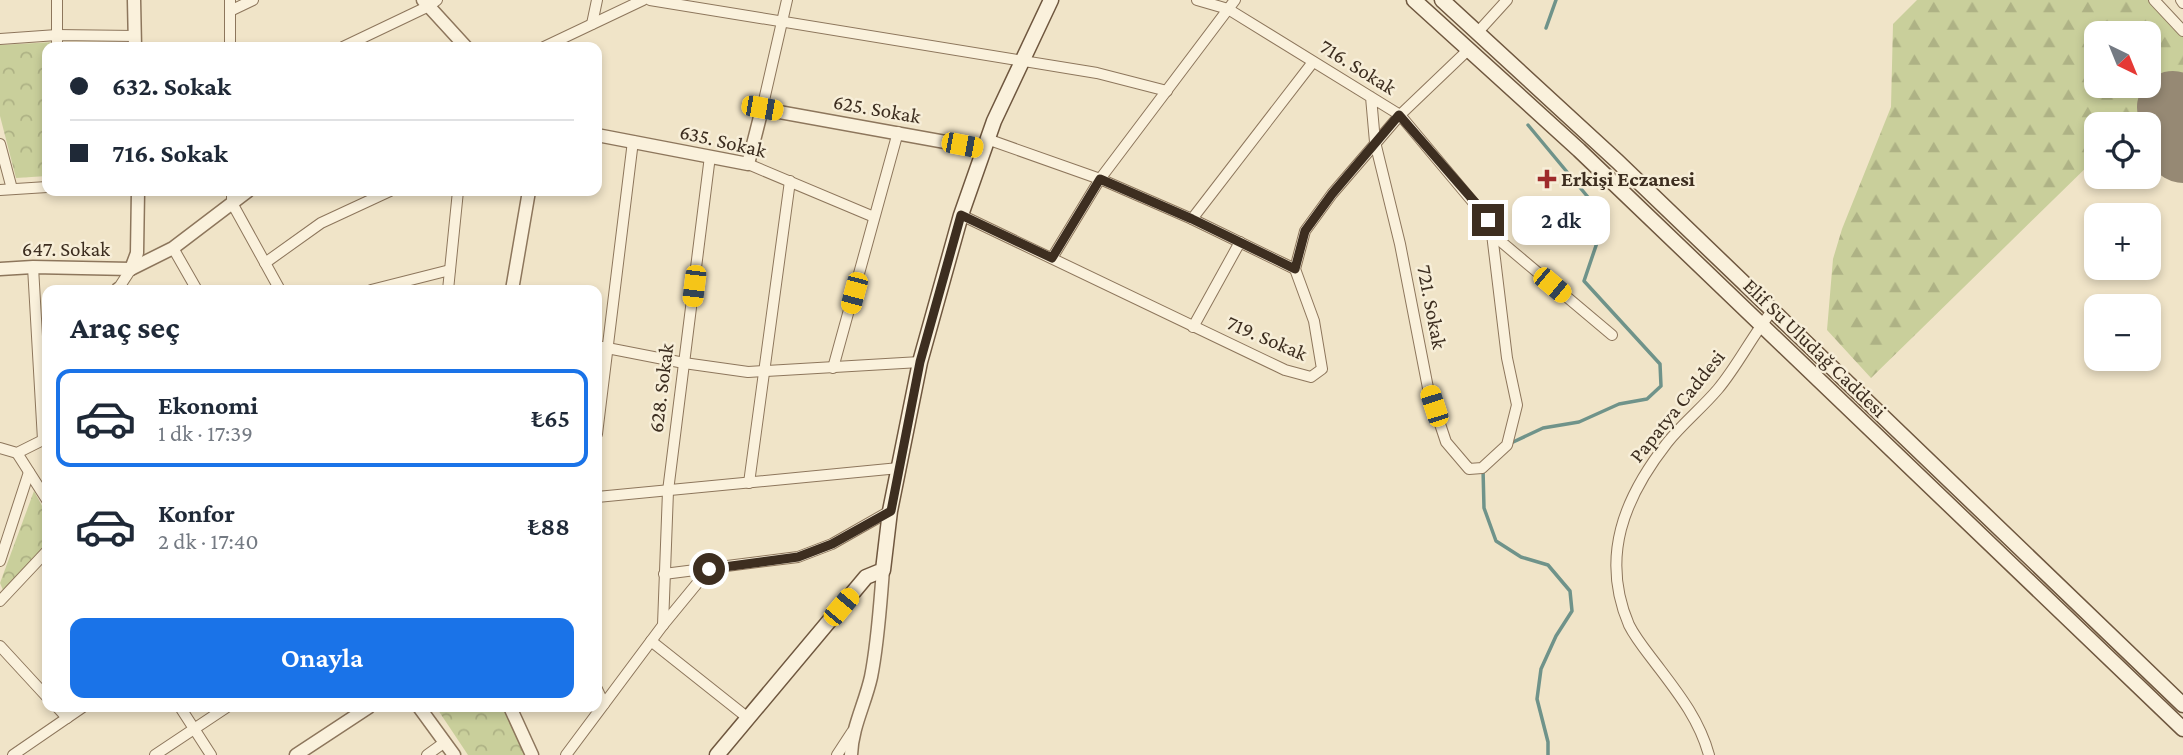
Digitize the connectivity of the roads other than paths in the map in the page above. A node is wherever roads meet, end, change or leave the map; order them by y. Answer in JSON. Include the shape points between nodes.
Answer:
{"nodes":[{"id":1,"x":57,"y":0,"type":"edge"},
{"id":2,"x":134,"y":0,"type":"edge"},
{"id":3,"x":253,"y":0,"type":"edge"},
{"id":4,"x":597,"y":0,"type":"edge"},
{"id":5,"x":643,"y":0,"type":"edge"},
{"id":6,"x":650,"y":0,"type":"edge"},
{"id":7,"x":787,"y":0,"type":"edge"},
{"id":8,"x":1051,"y":0,"type":"edge"},
{"id":9,"x":1197,"y":0,"type":"edge"},
{"id":10,"x":1235,"y":0,"type":"edge"},
{"id":11,"x":1414,"y":0,"type":"edge"},
{"id":12,"x":1441,"y":0,"type":"edge"},
{"id":13,"x":1507,"y":0,"type":"edge"},
{"id":14,"x":2154,"y":0,"type":"edge"},
{"id":15,"x":430,"y":2,"type":"edge"},
{"id":16,"x":230,"y":6,"type":"edge"},
{"id":17,"x":1228,"y":9,"type":"junction"},
{"id":18,"x":782,"y":22,"type":"junction"},
{"id":19,"x":592,"y":24,"type":"junction"},
{"id":20,"x":2183,"y":31,"type":"edge"},
{"id":21,"x":1477,"y":33,"type":"junction"},
{"id":22,"x":57,"y":36,"type":"junction"},
{"id":23,"x":0,"y":39,"type":"edge"},
{"id":24,"x":57,"y":42,"type":"edge"},
{"id":25,"x":135,"y":42,"type":"edge"},
{"id":26,"x":230,"y":42,"type":"edge"},
{"id":27,"x":353,"y":42,"type":"edge"},
{"id":28,"x":462,"y":42,"type":"edge"},
{"id":29,"x":554,"y":42,"type":"edge"},
{"id":30,"x":1468,"y":50,"type":"junction"},
{"id":31,"x":1021,"y":62,"type":"junction"},
{"id":32,"x":1313,"y":62,"type":"junction"},
{"id":33,"x":1167,"y":91,"type":"junction"},
{"id":34,"x":1371,"y":97,"type":"junction"},
{"id":35,"x":762,"y":108,"type":"junction"},
{"id":36,"x":1399,"y":115,"type":"junction"},
{"id":37,"x":898,"y":132,"type":"junction"},
{"id":38,"x":602,"y":136,"type":"edge"},
{"id":39,"x":633,"y":141,"type":"junction"},
{"id":40,"x":1376,"y":142,"type":"junction"},
{"id":41,"x":0,"y":144,"type":"edge"},
{"id":42,"x":986,"y":144,"type":"junction"},
{"id":43,"x":710,"y":156,"type":"junction"},
{"id":44,"x":748,"y":164,"type":"junction"},
{"id":45,"x":1100,"y":179,"type":"junction"},
{"id":46,"x":790,"y":181,"type":"junction"},
{"id":47,"x":42,"y":187,"type":"edge"},
{"id":48,"x":12,"y":189,"type":"junction"},
{"id":49,"x":0,"y":190,"type":"edge"},
{"id":50,"x":138,"y":196,"type":"edge"},
{"id":51,"x":379,"y":196,"type":"edge"},
{"id":52,"x":457,"y":196,"type":"edge"},
{"id":53,"x":528,"y":196,"type":"edge"},
{"id":54,"x":232,"y":197,"type":"edge"},
{"id":55,"x":961,"y":215,"type":"junction"},
{"id":56,"x":874,"y":217,"type":"junction"},
{"id":57,"x":1192,"y":219,"type":"junction"},
{"id":58,"x":1492,"y":234,"type":"junction"},
{"id":59,"x":1240,"y":242,"type":"junction"},
{"id":60,"x":173,"y":248,"type":"junction"},
{"id":61,"x":1052,"y":258,"type":"junction"},
{"id":62,"x":265,"y":263,"type":"junction"},
{"id":63,"x":33,"y":267,"type":"junction"},
{"id":64,"x":0,"y":269,"type":"edge"},
{"id":65,"x":131,"y":269,"type":"junction"},
{"id":66,"x":1295,"y":269,"type":"junction"},
{"id":67,"x":450,"y":270,"type":"junction"},
{"id":68,"x":121,"y":285,"type":"edge"},
{"id":69,"x":194,"y":285,"type":"edge"},
{"id":70,"x":277,"y":285,"type":"edge"},
{"id":71,"x":391,"y":285,"type":"edge"},
{"id":72,"x":448,"y":285,"type":"edge"},
{"id":73,"x":513,"y":285,"type":"edge"},
{"id":74,"x":1772,"y":311,"type":"junction"},
{"id":75,"x":1761,"y":325,"type":"junction"},
{"id":76,"x":36,"y":327,"type":"junction"},
{"id":77,"x":1193,"y":327,"type":"junction"},
{"id":78,"x":42,"y":334,"type":"edge"},
{"id":79,"x":1612,"y":335,"type":"dead end"},
{"id":80,"x":602,"y":347,"type":"edge"},
{"id":81,"x":920,"y":362,"type":"junction"},
{"id":82,"x":684,"y":363,"type":"junction"},
{"id":83,"x":833,"y":368,"type":"junction"},
{"id":84,"x":763,"y":372,"type":"junction"},
{"id":85,"x":42,"y":402,"type":"edge"},
{"id":86,"x":42,"y":440,"type":"edge"},
{"id":87,"x":1507,"y":445,"type":"joint"},
{"id":88,"x":0,"y":448,"type":"edge"},
{"id":89,"x":17,"y":453,"type":"junction"},
{"id":90,"x":899,"y":468,"type":"junction"},
{"id":91,"x":29,"y":472,"type":"junction"},
{"id":92,"x":750,"y":483,"type":"junction"},
{"id":93,"x":668,"y":491,"type":"junction"},
{"id":94,"x":42,"y":492,"type":"edge"},
{"id":95,"x":602,"y":496,"type":"edge"},
{"id":96,"x":891,"y":511,"type":"junction"},
{"id":97,"x":42,"y":556,"type":"edge"},
{"id":98,"x":0,"y":561,"type":"edge"},
{"id":99,"x":709,"y":569,"type":"junction"},
{"id":100,"x":883,"y":570,"type":"junction"},
{"id":101,"x":664,"y":574,"type":"junction"},
{"id":102,"x":0,"y":601,"type":"edge"},
{"id":103,"x":663,"y":625,"type":"junction"},
{"id":104,"x":651,"y":641,"type":"junction"},
{"id":105,"x":0,"y":646,"type":"edge"},
{"id":106,"x":42,"y":692,"type":"edge"},
{"id":107,"x":602,"y":700,"type":"edge"},
{"id":108,"x":604,"y":704,"type":"junction"},
{"id":109,"x":2183,"y":705,"type":"edge"},
{"id":110,"x":602,"y":707,"type":"edge"},
{"id":111,"x":62,"y":712,"type":"edge"},
{"id":112,"x":76,"y":712,"type":"edge"},
{"id":113,"x":183,"y":712,"type":"edge"},
{"id":114,"x":220,"y":712,"type":"edge"},
{"id":115,"x":361,"y":712,"type":"edge"},
{"id":116,"x":423,"y":712,"type":"edge"},
{"id":117,"x":512,"y":712,"type":"edge"},
{"id":118,"x":598,"y":712,"type":"edge"},
{"id":119,"x":67,"y":718,"type":"junction"},
{"id":120,"x":748,"y":718,"type":"junction"},
{"id":121,"x":194,"y":729,"type":"junction"},
{"id":122,"x":2183,"y":729,"type":"edge"},
{"id":123,"x":852,"y":732,"type":"junction"},
{"id":124,"x":445,"y":742,"type":"junction"},
{"id":125,"x":13,"y":755,"type":"edge"},
{"id":126,"x":155,"y":755,"type":"edge"},
{"id":127,"x":211,"y":755,"type":"edge"},
{"id":128,"x":296,"y":755,"type":"edge"},
{"id":129,"x":427,"y":755,"type":"edge"},
{"id":130,"x":454,"y":755,"type":"edge"},
{"id":131,"x":532,"y":755,"type":"edge"},
{"id":132,"x":566,"y":755,"type":"edge"},
{"id":133,"x":717,"y":755,"type":"edge"},
{"id":134,"x":836,"y":755,"type":"edge"},
{"id":135,"x":851,"y":755,"type":"edge"},
{"id":136,"x":1709,"y":755,"type":"edge"}],
"edges":[{"from":1,"to":22,"type":"street"},
{"from":2,"to":25,"type":"street"},
{"from":3,"to":16,"type":"street"},
{"from":4,"to":19,"type":"street"},
{"from":5,"to":19,"type":"street"},
{"from":6,"to":18,"type":"street"},
{"from":7,"to":18,"type":"street"},
{"from":8,"to":31,"type":"main road"},
{"from":9,"to":17,"type":"street","name":"716. Sokak"},
{"from":10,"to":17,"type":"street"},
{"from":11,"to":30,"type":"main road","name":"Elif Su Uludağ Caddesi"},
{"from":12,"to":21,"type":"main road","name":"Elif Su Uludağ Caddesi"},
{"from":13,"to":21,"type":"street"},
{"from":14,"to":20,"type":"street"},
{"from":15,"to":27,"type":"street"},
{"from":15,"to":28,"type":"street"},
{"from":16,"to":26,"type":"street"},
{"from":17,"to":32,"type":"street","name":"716. Sokak"},
{"from":17,"to":33,"type":"street"},
{"from":18,"to":31,"type":"street"},
{"from":18,"to":35,"type":"street"},
{"from":19,"to":29,"type":"street"},
{"from":21,"to":74,"type":"main road","name":"Elif Su Uludağ Caddesi"},
{"from":22,"to":23,"type":"street"},
{"from":22,"to":24,"type":"street"},
{"from":22,"to":25,"type":"street"},
{"from":30,"to":36,"type":"street"},
{"from":30,"to":75,"type":"main road","name":"Elif Su Uludağ Caddesi"},
{"from":31,"to":33,"type":"street","via":[[1097,73]]},
{"from":31,"to":42,"type":"main road"},
{"from":32,"to":34,"type":"street","name":"716. Sokak"},
{"from":32,"to":57,"type":"street"},
{"from":33,"to":45,"type":"street"},
{"from":34,"to":36,"type":"street","name":"716. Sokak"},
{"from":34,"to":40,"type":"street","name":"721. Sokak"},
{"from":35,"to":37,"type":"street","name":"625. Sokak"},
{"from":35,"to":44,"type":"street"},
{"from":36,"to":40,"type":"street"},
{"from":36,"to":58,"type":"street","name":"716. Sokak","via":[[1480,208]]},
{"from":37,"to":42,"type":"street","name":"625. Sokak"},
{"from":37,"to":56,"type":"street"},
{"from":38,"to":39,"type":"street","name":"635. Sokak"},
{"from":39,"to":43,"type":"street","name":"635. Sokak"},
{"from":39,"to":80,"type":"street"},
{"from":40,"to":66,"type":"street","via":[[1305,231]]},
{"from":40,"to":87,"type":"street","name":"721. Sokak","via":[[1428,388],[1446,442],[1469,469],[1482,468]]},
{"from":41,"to":48,"type":"street"},
{"from":42,"to":45,"type":"street"},
{"from":42,"to":55,"type":"main road"},
{"from":43,"to":44,"type":"street","name":"635. Sokak"},
{"from":43,"to":82,"type":"street","name":"628. Sokak"},
{"from":44,"to":46,"type":"street","name":"635. Sokak"},
{"from":45,"to":57,"type":"street"},
{"from":45,"to":61,"type":"street"},
{"from":46,"to":56,"type":"street","name":"635. Sokak"},
{"from":46,"to":84,"type":"street"},
{"from":47,"to":48,"type":"street"},
{"from":48,"to":49,"type":"street"},
{"from":50,"to":65,"type":"street","via":[[137,253]]},
{"from":51,"to":62,"type":"street","via":[[321,223]]},
{"from":52,"to":67,"type":"street"},
{"from":53,"to":73,"type":"street"},
{"from":54,"to":60,"type":"street"},
{"from":54,"to":62,"type":"street"},
{"from":55,"to":61,"type":"street","name":"719. Sokak"},
{"from":55,"to":81,"type":"main road"},
{"from":56,"to":83,"type":"street"},
{"from":57,"to":59,"type":"street"},
{"from":58,"to":79,"type":"street"},
{"from":58,"to":87,"type":"street","name":"716. Sokak","via":[[1517,405]]},
{"from":59,"to":66,"type":"street"},
{"from":59,"to":77,"type":"street"},
{"from":60,"to":65,"type":"street"},
{"from":60,"to":69,"type":"street"},
{"from":61,"to":77,"type":"street","name":"719. Sokak"},
{"from":62,"to":70,"type":"street"},
{"from":63,"to":64,"type":"street","name":"647. Sokak"},
{"from":63,"to":65,"type":"street","name":"647. Sokak"},
{"from":63,"to":76,"type":"street"},
{"from":65,"to":68,"type":"street"},
{"from":66,"to":77,"type":"street","name":"719. Sokak","via":[[1314,321],[1322,369],[1311,377],[1285,370]]},
{"from":67,"to":71,"type":"street"},
{"from":67,"to":72,"type":"street"},
{"from":74,"to":75,"type":"street","name":"Papatya Caddesi"},
{"from":74,"to":109,"type":"main road","name":"Elif Su Uludağ Caddesi"},
{"from":75,"to":122,"type":"main road","name":"Elif Su Uludağ Caddesi"},
{"from":75,"to":136,"type":"street","name":"Papatya Caddesi","via":[[1727,378],[1646,473],[1631,499],[1618,540],[1616,583],[1630,627],[1694,715]]},
{"from":76,"to":78,"type":"street"},
{"from":76,"to":85,"type":"street"},
{"from":80,"to":82,"type":"street"},
{"from":81,"to":83,"type":"street"},
{"from":81,"to":90,"type":"main road"},
{"from":82,"to":84,"type":"street"},
{"from":82,"to":93,"type":"street","name":"628. Sokak"},
{"from":83,"to":84,"type":"street"},
{"from":84,"to":92,"type":"street"},
{"from":86,"to":89,"type":"street"},
{"from":88,"to":89,"type":"street"},
{"from":89,"to":91,"type":"street"},
{"from":90,"to":92,"type":"street"},
{"from":90,"to":96,"type":"main road"},
{"from":91,"to":94,"type":"street"},
{"from":91,"to":98,"type":"street"},
{"from":92,"to":93,"type":"street"},
{"from":93,"to":95,"type":"street"},
{"from":93,"to":101,"type":"street","name":"628. Sokak"},
{"from":96,"to":99,"type":"street","via":[[798,557]]},
{"from":96,"to":100,"type":"main road"},
{"from":97,"to":102,"type":"street"},
{"from":99,"to":101,"type":"street"},
{"from":99,"to":103,"type":"street"},
{"from":100,"to":120,"type":"main road","via":[[866,578]]},
{"from":100,"to":123,"type":"street","via":[[873,666]]},
{"from":101,"to":103,"type":"street","name":"628. Sokak"},
{"from":103,"to":104,"type":"street"},
{"from":104,"to":108,"type":"street"},
{"from":104,"to":120,"type":"street"},
{"from":105,"to":106,"type":"street"},
{"from":107,"to":108,"type":"street"},
{"from":108,"to":110,"type":"street"},
{"from":111,"to":119,"type":"street"},
{"from":112,"to":119,"type":"street"},
{"from":113,"to":121,"type":"street"},
{"from":114,"to":121,"type":"street"},
{"from":115,"to":128,"type":"street"},
{"from":116,"to":124,"type":"street"},
{"from":117,"to":131,"type":"street"},
{"from":118,"to":132,"type":"street"},
{"from":119,"to":125,"type":"street"},
{"from":120,"to":133,"type":"main road"},
{"from":121,"to":126,"type":"street"},
{"from":121,"to":127,"type":"street"},
{"from":123,"to":134,"type":"street"},
{"from":123,"to":135,"type":"street"},
{"from":124,"to":129,"type":"street"},
{"from":124,"to":130,"type":"street"}]}
